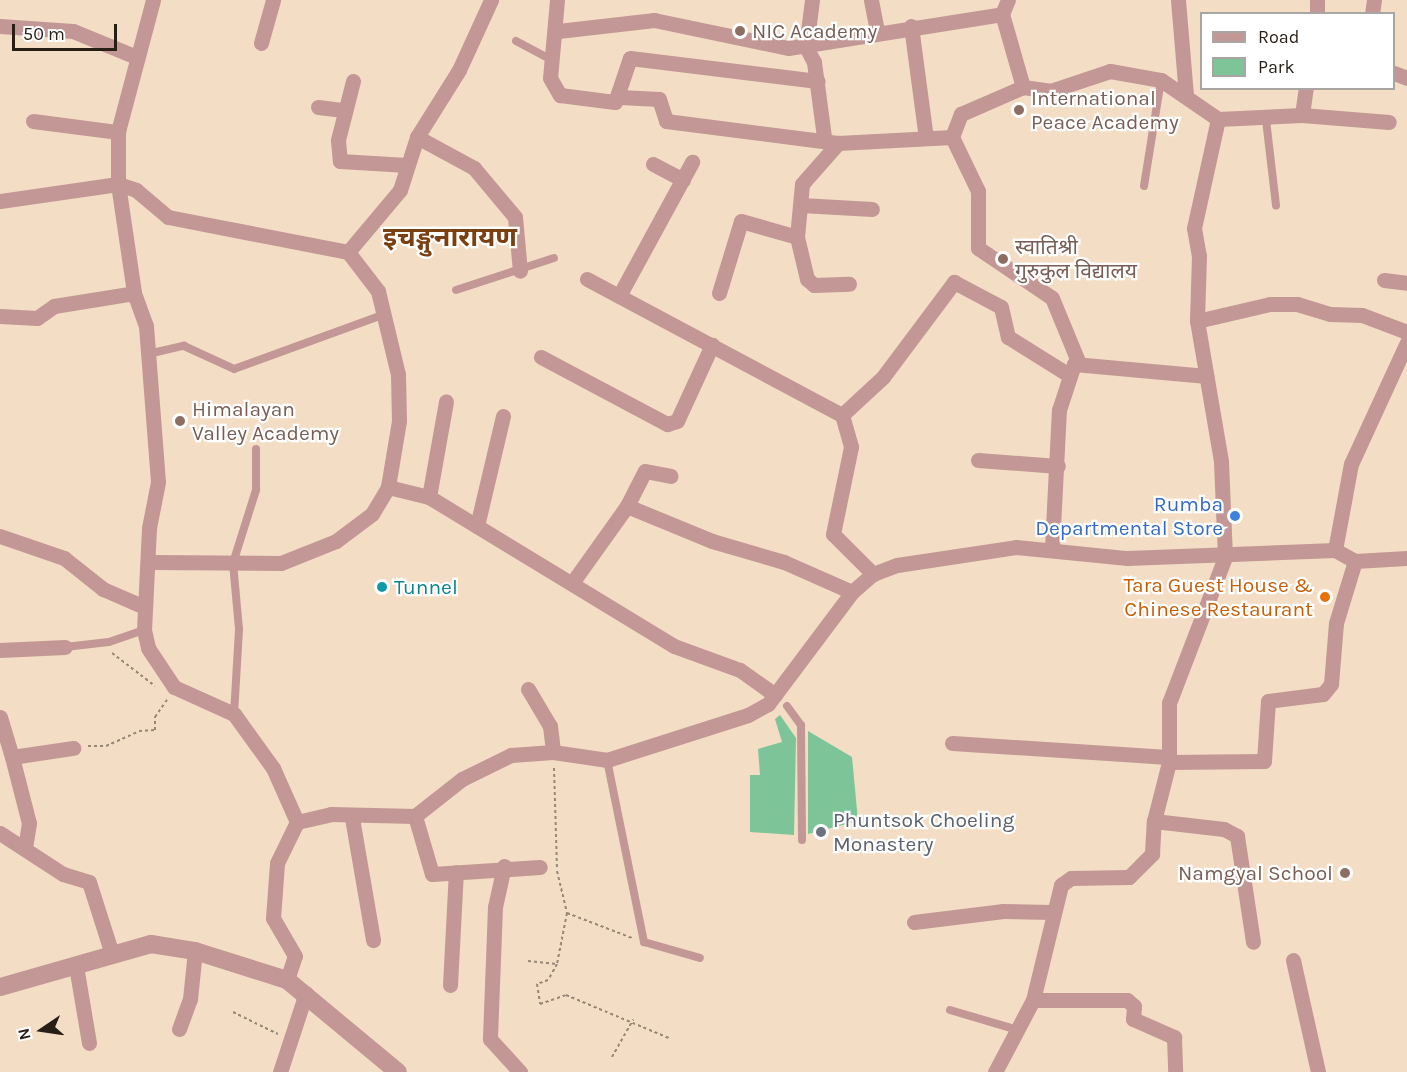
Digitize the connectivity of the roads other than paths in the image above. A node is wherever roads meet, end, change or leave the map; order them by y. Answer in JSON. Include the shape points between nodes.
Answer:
{"nodes":[{"id":1,"x":153,"y":0,"type":"edge"},
{"id":2,"x":273,"y":0,"type":"edge"},
{"id":3,"x":490,"y":0,"type":"edge"},
{"id":4,"x":557,"y":0,"type":"edge"},
{"id":5,"x":812,"y":0,"type":"edge"},
{"id":6,"x":871,"y":0,"type":"edge"},
{"id":7,"x":1178,"y":0,"type":"edge"},
{"id":8,"x":1005,"y":7,"type":"edge"},
{"id":9,"x":0,"y":26,"type":"edge"},
{"id":10,"x":910,"y":26,"type":"junction"},
{"id":11,"x":558,"y":31,"type":"junction"},
{"id":12,"x":878,"y":32,"type":"junction"},
{"id":13,"x":516,"y":41,"type":"dead end"},
{"id":14,"x":261,"y":43,"type":"dead end"},
{"id":15,"x":806,"y":47,"type":"junction"},
{"id":16,"x":134,"y":56,"type":"junction"},
{"id":17,"x":551,"y":60,"type":"junction"},
{"id":18,"x":1161,"y":80,"type":"junction"},
{"id":19,"x":353,"y":81,"type":"dead end"},
{"id":20,"x":818,"y":81,"type":"junction"},
{"id":21,"x":1023,"y":87,"type":"junction"},
{"id":22,"x":1306,"y":90,"type":"edge"},
{"id":23,"x":1186,"y":95,"type":"junction"},
{"id":24,"x":620,"y":97,"type":"junction"},
{"id":25,"x":318,"y":107,"type":"dead end"},
{"id":26,"x":344,"y":110,"type":"junction"},
{"id":27,"x":1302,"y":115,"type":"junction"},
{"id":28,"x":1218,"y":119,"type":"junction"},
{"id":29,"x":1266,"y":120,"type":"junction"},
{"id":30,"x":33,"y":121,"type":"dead end"},
{"id":31,"x":1389,"y":122,"type":"dead end"},
{"id":32,"x":118,"y":132,"type":"junction"},
{"id":33,"x":417,"y":137,"type":"junction"},
{"id":34,"x":952,"y":137,"type":"junction"},
{"id":35,"x":926,"y":138,"type":"junction"},
{"id":36,"x":831,"y":140,"type":"junction"},
{"id":37,"x":692,"y":162,"type":"dead end"},
{"id":38,"x":653,"y":164,"type":"dead end"},
{"id":39,"x":407,"y":165,"type":"junction"},
{"id":40,"x":683,"y":180,"type":"junction"},
{"id":41,"x":118,"y":184,"type":"junction"},
{"id":42,"x":1144,"y":186,"type":"dead end"},
{"id":43,"x":0,"y":201,"type":"edge"},
{"id":44,"x":801,"y":205,"type":"junction"},
{"id":45,"x":1276,"y":205,"type":"dead end"},
{"id":46,"x":872,"y":209,"type":"dead end"},
{"id":47,"x":797,"y":237,"type":"junction"},
{"id":48,"x":348,"y":252,"type":"junction"},
{"id":49,"x":554,"y":258,"type":"dead end"},
{"id":50,"x":520,"y":271,"type":"junction"},
{"id":51,"x":587,"y":279,"type":"dead end"},
{"id":52,"x":1384,"y":280,"type":"dead end"},
{"id":53,"x":1407,"y":283,"type":"edge"},
{"id":54,"x":849,"y":284,"type":"dead end"},
{"id":55,"x":456,"y":290,"type":"dead end"},
{"id":56,"x":134,"y":293,"type":"junction"},
{"id":57,"x":719,"y":293,"type":"dead end"},
{"id":58,"x":619,"y":296,"type":"junction"},
{"id":59,"x":0,"y":316,"type":"edge"},
{"id":60,"x":380,"y":316,"type":"junction"},
{"id":61,"x":1197,"y":321,"type":"junction"},
{"id":62,"x":1407,"y":332,"type":"edge"},
{"id":63,"x":1407,"y":342,"type":"edge"},
{"id":64,"x":712,"y":345,"type":"junction"},
{"id":65,"x":148,"y":354,"type":"junction"},
{"id":66,"x":541,"y":357,"type":"dead end"},
{"id":67,"x":1078,"y":362,"type":"junction"},
{"id":68,"x":1069,"y":375,"type":"junction"},
{"id":69,"x":1206,"y":376,"type":"junction"},
{"id":70,"x":446,"y":402,"type":"dead end"},
{"id":71,"x":842,"y":415,"type":"junction"},
{"id":72,"x":503,"y":416,"type":"dead end"},
{"id":73,"x":256,"y":449,"type":"dead end"},
{"id":74,"x":978,"y":460,"type":"dead end"},
{"id":75,"x":1058,"y":466,"type":"junction"},
{"id":76,"x":671,"y":476,"type":"dead end"},
{"id":77,"x":388,"y":487,"type":"junction"},
{"id":78,"x":429,"y":497,"type":"junction"},
{"id":79,"x":627,"y":506,"type":"junction"},
{"id":80,"x":477,"y":526,"type":"junction"},
{"id":81,"x":0,"y":536,"type":"edge"},
{"id":82,"x":1052,"y":547,"type":"junction"},
{"id":83,"x":1335,"y":550,"type":"junction"},
{"id":84,"x":1225,"y":556,"type":"junction"},
{"id":85,"x":1407,"y":558,"type":"edge"},
{"id":86,"x":1355,"y":561,"type":"junction"},
{"id":87,"x":150,"y":562,"type":"junction"},
{"id":88,"x":233,"y":562,"type":"junction"},
{"id":89,"x":873,"y":574,"type":"junction"},
{"id":90,"x":572,"y":583,"type":"junction"},
{"id":91,"x":852,"y":592,"type":"junction"},
{"id":92,"x":142,"y":606,"type":"junction"},
{"id":93,"x":144,"y":630,"type":"junction"},
{"id":94,"x":65,"y":647,"type":"joint"},
{"id":95,"x":0,"y":650,"type":"edge"},
{"id":96,"x":528,"y":689,"type":"dead end"},
{"id":97,"x":778,"y":697,"type":"junction"},
{"id":98,"x":787,"y":706,"type":"dead end"},
{"id":99,"x":234,"y":714,"type":"junction"},
{"id":100,"x":0,"y":717,"type":"edge"},
{"id":101,"x":952,"y":743,"type":"dead end"},
{"id":102,"x":73,"y":748,"type":"road end"},
{"id":103,"x":553,"y":752,"type":"junction"},
{"id":104,"x":12,"y":757,"type":"junction"},
{"id":105,"x":1169,"y":759,"type":"junction"},
{"id":106,"x":607,"y":760,"type":"junction"},
{"id":107,"x":415,"y":816,"type":"junction"},
{"id":108,"x":352,"y":818,"type":"junction"},
{"id":109,"x":1154,"y":821,"type":"junction"},
{"id":110,"x":297,"y":822,"type":"junction"},
{"id":111,"x":0,"y":833,"type":"edge"},
{"id":112,"x":801,"y":840,"type":"dead end"},
{"id":113,"x":24,"y":848,"type":"junction"},
{"id":114,"x":504,"y":866,"type":"junction"},
{"id":115,"x":540,"y":867,"type":"road end"},
{"id":116,"x":456,"y":872,"type":"junction"},
{"id":117,"x":1051,"y":912,"type":"junction"},
{"id":118,"x":914,"y":922,"type":"dead end"},
{"id":119,"x":373,"y":940,"type":"dead end"},
{"id":120,"x":1253,"y":942,"type":"dead end"},
{"id":121,"x":195,"y":951,"type":"junction"},
{"id":122,"x":112,"y":954,"type":"junction"},
{"id":123,"x":700,"y":958,"type":"dead end"},
{"id":124,"x":1293,"y":960,"type":"dead end"},
{"id":125,"x":76,"y":966,"type":"junction"},
{"id":126,"x":287,"y":980,"type":"junction"},
{"id":127,"x":450,"y":985,"type":"dead end"},
{"id":128,"x":0,"y":987,"type":"edge"},
{"id":129,"x":306,"y":993,"type":"junction"},
{"id":130,"x":1034,"y":1000,"type":"junction"},
{"id":131,"x":950,"y":1010,"type":"dead end"},
{"id":132,"x":179,"y":1029,"type":"dead end"},
{"id":133,"x":1019,"y":1030,"type":"junction"},
{"id":134,"x":88,"y":1043,"type":"dead end"},
{"id":135,"x":280,"y":1072,"type":"edge"},
{"id":136,"x":398,"y":1072,"type":"edge"},
{"id":137,"x":520,"y":1072,"type":"edge"},
{"id":138,"x":995,"y":1072,"type":"edge"},
{"id":139,"x":1175,"y":1072,"type":"edge"},
{"id":140,"x":1318,"y":1072,"type":"edge"}],
"edges":[{"from":1,"to":16,"type":"street"},
{"from":2,"to":14,"type":"street"},
{"from":3,"to":33,"type":"street","via":[[459,70]]},
{"from":4,"to":11,"type":"street"},
{"from":5,"to":15,"type":"street"},
{"from":6,"to":12,"type":"street"},
{"from":7,"to":23,"type":"street"},
{"from":8,"to":10,"type":"street"},
{"from":8,"to":21,"type":"street"},
{"from":9,"to":16,"type":"street","via":[[73,31]]},
{"from":10,"to":12,"type":"street"},
{"from":10,"to":35,"type":"street"},
{"from":11,"to":15,"type":"street","via":[[654,20],[731,40]]},
{"from":11,"to":17,"type":"street"},
{"from":12,"to":15,"type":"street"},
{"from":13,"to":17,"type":"lane"},
{"from":15,"to":20,"type":"street"},
{"from":16,"to":32,"type":"street"},
{"from":17,"to":24,"type":"street","via":[[553,90],[560,94],[615,102]]},
{"from":18,"to":21,"type":"street","via":[[1110,70],[1050,91]]},
{"from":18,"to":23,"type":"street"},
{"from":18,"to":42,"type":"lane"},
{"from":19,"to":26,"type":"street"},
{"from":20,"to":24,"type":"street","via":[[630,58]]},
{"from":20,"to":36,"type":"street"},
{"from":21,"to":34,"type":"street","via":[[961,114]]},
{"from":22,"to":27,"type":"street"},
{"from":23,"to":28,"type":"street"},
{"from":24,"to":36,"type":"street","via":[[659,99],[666,121]]},
{"from":25,"to":26,"type":"street"},
{"from":26,"to":39,"type":"street","via":[[342,163]]},
{"from":27,"to":29,"type":"street"},
{"from":27,"to":31,"type":"street"},
{"from":28,"to":29,"type":"street"},
{"from":28,"to":61,"type":"street","via":[[1194,228],[1199,256]]},
{"from":29,"to":45,"type":"lane"},
{"from":30,"to":32,"type":"street"},
{"from":32,"to":41,"type":"street"},
{"from":33,"to":39,"type":"street"},
{"from":33,"to":50,"type":"street","via":[[474,168],[515,217]]},
{"from":34,"to":35,"type":"street"},
{"from":34,"to":67,"type":"street","via":[[978,191],[978,248],[1052,298]]},
{"from":35,"to":36,"type":"street"},
{"from":36,"to":44,"type":"street","via":[[808,173]]},
{"from":37,"to":40,"type":"street"},
{"from":38,"to":40,"type":"street"},
{"from":39,"to":48,"type":"street","via":[[400,190]]},
{"from":40,"to":58,"type":"street"},
{"from":41,"to":43,"type":"street"},
{"from":41,"to":48,"type":"street","via":[[136,190],[168,217]]},
{"from":41,"to":56,"type":"street"},
{"from":44,"to":46,"type":"street"},
{"from":44,"to":47,"type":"street"},
{"from":47,"to":54,"type":"street","via":[[807,279],[814,285]]},
{"from":47,"to":57,"type":"street","via":[[744,219]]},
{"from":48,"to":60,"type":"street","via":[[370,273],[378,291]]},
{"from":49,"to":50,"type":"lane"},
{"from":50,"to":55,"type":"lane"},
{"from":51,"to":58,"type":"street"},
{"from":52,"to":53,"type":"street"},
{"from":56,"to":59,"type":"street","via":[[54,306],[37,318]]},
{"from":56,"to":65,"type":"street"},
{"from":58,"to":64,"type":"street"},
{"from":60,"to":65,"type":"lane","via":[[234,369],[184,346]]},
{"from":60,"to":77,"type":"street","via":[[398,374],[399,421]]},
{"from":61,"to":62,"type":"street","via":[[1270,304],[1298,304],[1330,314],[1362,315]]},
{"from":61,"to":69,"type":"street"},
{"from":63,"to":83,"type":"street","via":[[1351,464],[1347,512]]},
{"from":64,"to":66,"type":"street","via":[[677,421],[667,424]]},
{"from":64,"to":71,"type":"street"},
{"from":65,"to":87,"type":"street","via":[[158,482],[149,528]]},
{"from":67,"to":68,"type":"street"},
{"from":67,"to":69,"type":"street"},
{"from":68,"to":71,"type":"street","via":[[1008,337],[1001,307],[954,282],[883,376]]},
{"from":68,"to":75,"type":"street","via":[[1059,410]]},
{"from":69,"to":84,"type":"street","via":[[1221,461]]},
{"from":70,"to":78,"type":"street"},
{"from":71,"to":89,"type":"street","via":[[849,431],[849,466],[833,512],[833,534]]},
{"from":72,"to":80,"type":"street"},
{"from":73,"to":88,"type":"lane","via":[[256,490]]},
{"from":74,"to":75,"type":"street"},
{"from":75,"to":82,"type":"street"},
{"from":76,"to":79,"type":"street","via":[[645,471]]},
{"from":77,"to":78,"type":"street"},
{"from":77,"to":88,"type":"street","via":[[372,514],[336,542],[281,563]]},
{"from":78,"to":80,"type":"street"},
{"from":79,"to":90,"type":"street"},
{"from":79,"to":91,"type":"street"},
{"from":80,"to":90,"type":"street"},
{"from":81,"to":92,"type":"street","via":[[64,558],[103,589]]},
{"from":82,"to":84,"type":"street","via":[[1127,558]]},
{"from":82,"to":89,"type":"street","via":[[1016,547],[897,565]]},
{"from":83,"to":84,"type":"street"},
{"from":83,"to":86,"type":"street"},
{"from":84,"to":105,"type":"street","via":[[1169,703]]},
{"from":85,"to":86,"type":"street"},
{"from":86,"to":105,"type":"street","via":[[1336,623],[1331,684],[1323,694],[1268,700],[1264,761]]},
{"from":87,"to":88,"type":"street"},
{"from":87,"to":92,"type":"street"},
{"from":88,"to":99,"type":"lane","via":[[239,629]]},
{"from":89,"to":91,"type":"street"},
{"from":90,"to":97,"type":"street","via":[[674,646],[740,670]]},
{"from":91,"to":97,"type":"street"},
{"from":92,"to":93,"type":"street"},
{"from":93,"to":94,"type":"lane","via":[[109,642]]},
{"from":93,"to":99,"type":"street","via":[[167,688]]},
{"from":94,"to":95,"type":"street"},
{"from":96,"to":103,"type":"street","via":[[549,726]]},
{"from":97,"to":106,"type":"street","via":[[748,715]]},
{"from":98,"to":112,"type":"lane","via":[[801,724]]},
{"from":99,"to":110,"type":"street","via":[[273,768]]},
{"from":100,"to":104,"type":"street"},
{"from":101,"to":105,"type":"street"},
{"from":102,"to":104,"type":"street"},
{"from":103,"to":106,"type":"street"},
{"from":103,"to":107,"type":"street","via":[[511,755],[462,779]]},
{"from":104,"to":113,"type":"street","via":[[29,823]]},
{"from":105,"to":109,"type":"street"},
{"from":106,"to":123,"type":"lane","via":[[644,942]]},
{"from":107,"to":108,"type":"street"},
{"from":107,"to":116,"type":"street","via":[[432,874]]},
{"from":108,"to":110,"type":"street","via":[[331,814]]},
{"from":108,"to":119,"type":"street"},
{"from":109,"to":117,"type":"street","via":[[1152,854],[1138,871],[1116,880],[1065,881]]},
{"from":109,"to":120,"type":"street","via":[[1224,829],[1237,836]]},
{"from":110,"to":126,"type":"street","via":[[277,863],[273,918],[295,957]]},
{"from":111,"to":113,"type":"street"},
{"from":113,"to":122,"type":"street","via":[[63,874],[89,882]]},
{"from":114,"to":115,"type":"street"},
{"from":114,"to":116,"type":"street"},
{"from":114,"to":137,"type":"street","via":[[495,907],[490,1039]]},
{"from":116,"to":127,"type":"street"},
{"from":117,"to":118,"type":"street","via":[[1003,911]]},
{"from":117,"to":130,"type":"street"},
{"from":121,"to":122,"type":"street","via":[[151,944]]},
{"from":121,"to":126,"type":"street"},
{"from":121,"to":132,"type":"street","via":[[190,999]]},
{"from":122,"to":125,"type":"street"},
{"from":124,"to":140,"type":"street"},
{"from":125,"to":128,"type":"street"},
{"from":125,"to":134,"type":"street"},
{"from":126,"to":129,"type":"street"},
{"from":129,"to":135,"type":"street"},
{"from":129,"to":136,"type":"street"},
{"from":130,"to":133,"type":"street"},
{"from":130,"to":139,"type":"street","via":[[1132,1003],[1133,1019],[1174,1037]]},
{"from":131,"to":133,"type":"lane"},
{"from":133,"to":138,"type":"street"}]}
